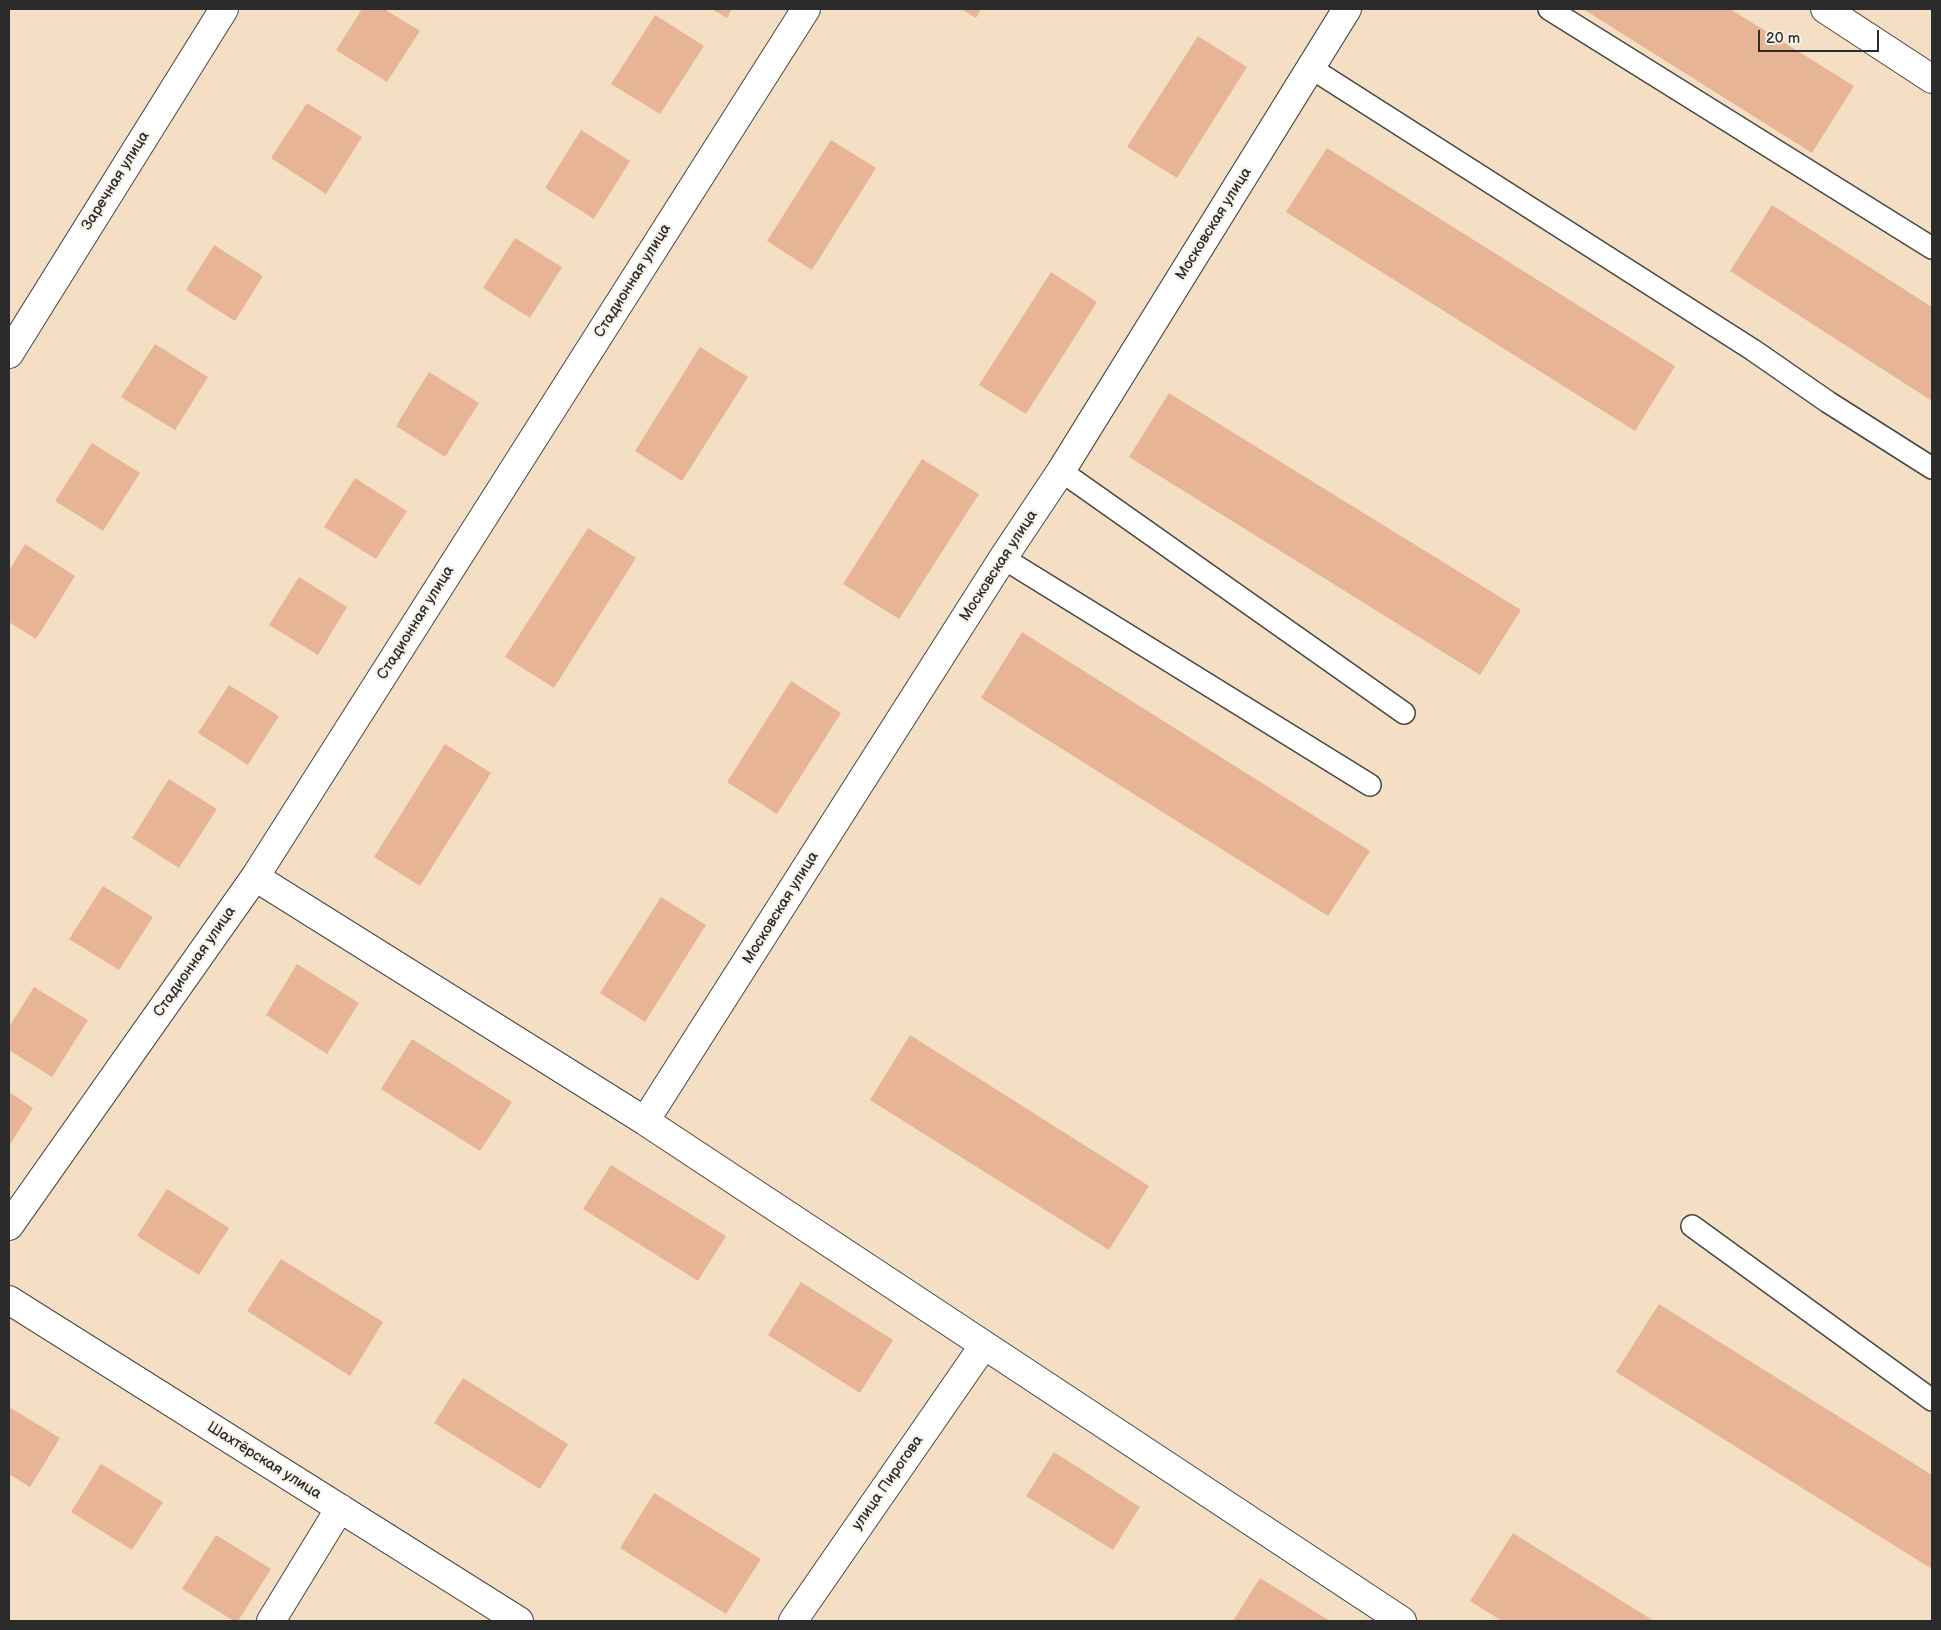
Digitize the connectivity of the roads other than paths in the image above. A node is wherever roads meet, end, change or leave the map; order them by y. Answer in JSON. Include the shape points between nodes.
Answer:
{"nodes":[{"id":1,"x":224,"y":9,"type":"edge"},
{"id":2,"x":806,"y":9,"type":"edge"},
{"id":3,"x":1348,"y":9,"type":"edge"},
{"id":4,"x":1549,"y":9,"type":"edge"},
{"id":5,"x":1825,"y":9,"type":"edge"},
{"id":6,"x":1311,"y":68,"type":"junction"},
{"id":7,"x":1932,"y":78,"type":"edge"},
{"id":8,"x":1932,"y":248,"type":"edge"},
{"id":9,"x":9,"y":354,"type":"edge"},
{"id":10,"x":1932,"y":468,"type":"edge"},
{"id":11,"x":1061,"y":471,"type":"junction"},
{"id":12,"x":1003,"y":558,"type":"junction"},
{"id":13,"x":1404,"y":713,"type":"dead end"},
{"id":14,"x":1370,"y":786,"type":"dead end"},
{"id":15,"x":255,"y":877,"type":"junction"},
{"id":16,"x":645,"y":1121,"type":"junction"},
{"id":17,"x":9,"y":1226,"type":"edge"},
{"id":18,"x":1692,"y":1226,"type":"dead end"},
{"id":19,"x":9,"y":1300,"type":"edge"},
{"id":20,"x":984,"y":1345,"type":"junction"},
{"id":21,"x":1932,"y":1400,"type":"edge"},
{"id":22,"x":340,"y":1508,"type":"junction"},
{"id":23,"x":271,"y":1621,"type":"edge"},
{"id":24,"x":519,"y":1621,"type":"edge"},
{"id":25,"x":793,"y":1621,"type":"edge"},
{"id":26,"x":1402,"y":1621,"type":"edge"}],
"edges":[{"from":1,"to":9,"type":"street","name":"Заречная улица"},
{"from":2,"to":15,"type":"street","name":"Стадионная улица"},
{"from":3,"to":6,"type":"street","name":"Московская улица"},
{"from":4,"to":8,"type":"lane"},
{"from":5,"to":7,"type":"street"},
{"from":6,"to":10,"type":"lane"},
{"from":6,"to":11,"type":"street","name":"Московская улица"},
{"from":11,"to":12,"type":"street","name":"Московская улица"},
{"from":11,"to":13,"type":"lane"},
{"from":12,"to":14,"type":"lane"},
{"from":12,"to":16,"type":"street","name":"Московская улица"},
{"from":15,"to":16,"type":"street"},
{"from":15,"to":17,"type":"street","name":"Стадионная улица"},
{"from":16,"to":20,"type":"street"},
{"from":18,"to":21,"type":"lane"},
{"from":19,"to":22,"type":"street","name":"Шахтёрская улица"},
{"from":20,"to":25,"type":"street","name":"улица Пирогова"},
{"from":20,"to":26,"type":"street"},
{"from":22,"to":23,"type":"street"},
{"from":22,"to":24,"type":"street","name":"Шахтёрская улица"}]}
